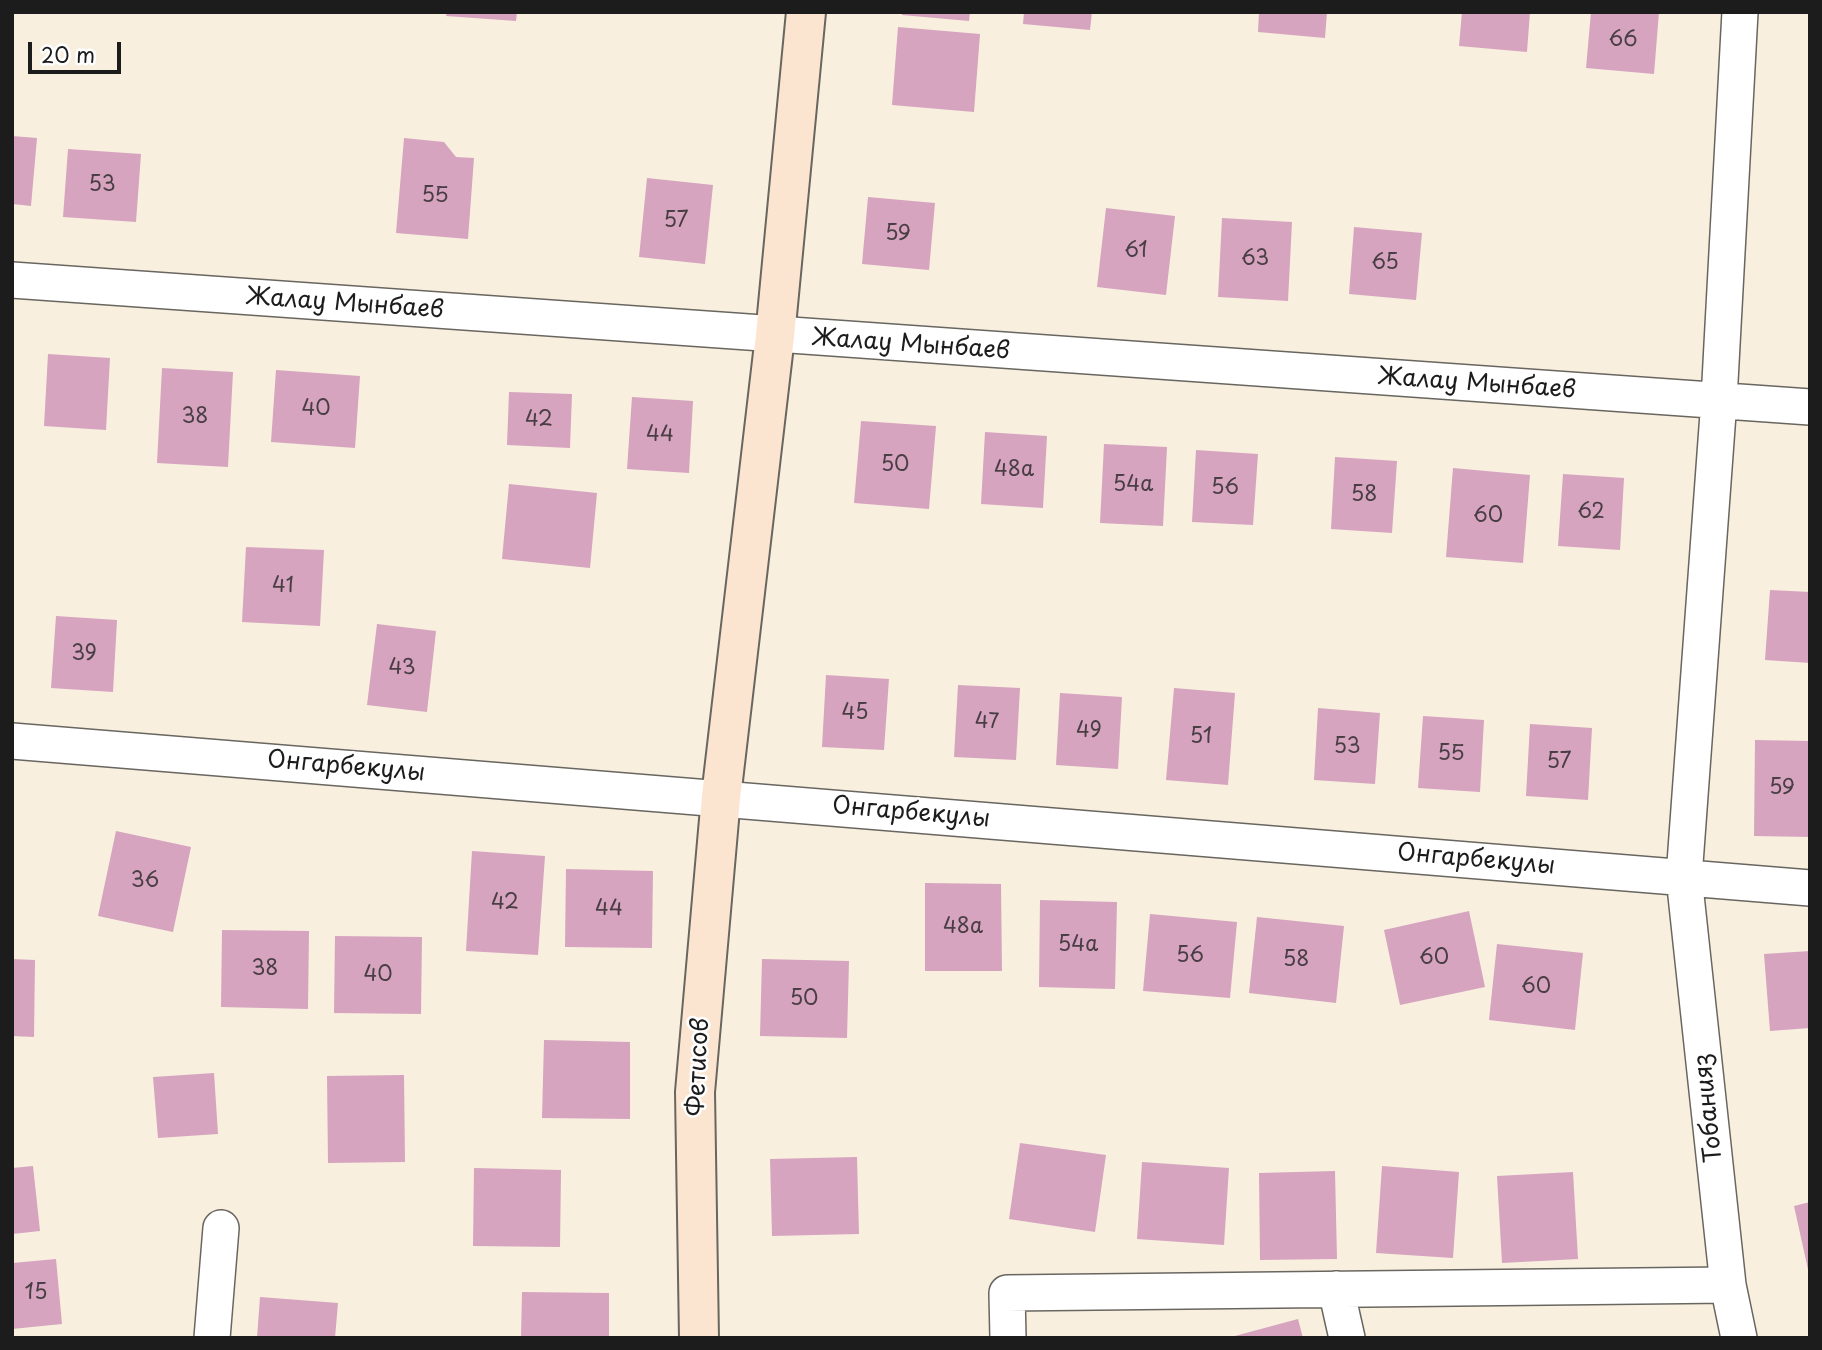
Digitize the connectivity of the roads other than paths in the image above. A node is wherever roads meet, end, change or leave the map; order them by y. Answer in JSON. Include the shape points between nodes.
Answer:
{"nodes":[{"id":1,"x":806,"y":12,"type":"edge"},
{"id":2,"x":1740,"y":12,"type":"edge"},
{"id":3,"x":12,"y":280,"type":"edge"},
{"id":4,"x":775,"y":336,"type":"junction"},
{"id":5,"x":1719,"y":401,"type":"junction"},
{"id":6,"x":1810,"y":407,"type":"edge"},
{"id":7,"x":12,"y":741,"type":"edge"},
{"id":8,"x":721,"y":797,"type":"junction"},
{"id":9,"x":1684,"y":877,"type":"junction"},
{"id":10,"x":1810,"y":888,"type":"edge"},
{"id":11,"x":221,"y":1228,"type":"dead end"},
{"id":12,"x":1728,"y":1285,"type":"junction"},
{"id":13,"x":1336,"y":1289,"type":"junction"},
{"id":14,"x":212,"y":1338,"type":"edge"},
{"id":15,"x":699,"y":1338,"type":"edge"},
{"id":16,"x":1008,"y":1338,"type":"edge"},
{"id":17,"x":1347,"y":1338,"type":"edge"},
{"id":18,"x":1739,"y":1338,"type":"edge"}],
"edges":[{"from":1,"to":4,"type":"street","name":"Фетисов"},
{"from":2,"to":5,"type":"street","name":"Тобанияз"},
{"from":3,"to":4,"type":"street","name":"Жалау Мынбаев"},
{"from":4,"to":5,"type":"street","name":"Жалау Мынбаев"},
{"from":4,"to":8,"type":"street","name":"Фетисов"},
{"from":5,"to":6,"type":"street","name":"Жалау Мынбаев"},
{"from":5,"to":9,"type":"street","name":"Тобанияз"},
{"from":7,"to":8,"type":"street","name":"Онгарбекулы"},
{"from":8,"to":9,"type":"street","name":"Онгарбекулы"},
{"from":8,"to":15,"type":"street","name":"Фетисов","via":[[695,1092]]},
{"from":9,"to":10,"type":"street","name":"Онгарбекулы"},
{"from":9,"to":12,"type":"street","name":"Тобанияз"},
{"from":11,"to":14,"type":"street"},
{"from":12,"to":13,"type":"street"},
{"from":12,"to":18,"type":"street","name":"Тобанияз"},
{"from":13,"to":16,"type":"street","via":[[1007,1293]]},
{"from":13,"to":17,"type":"street"}]}
